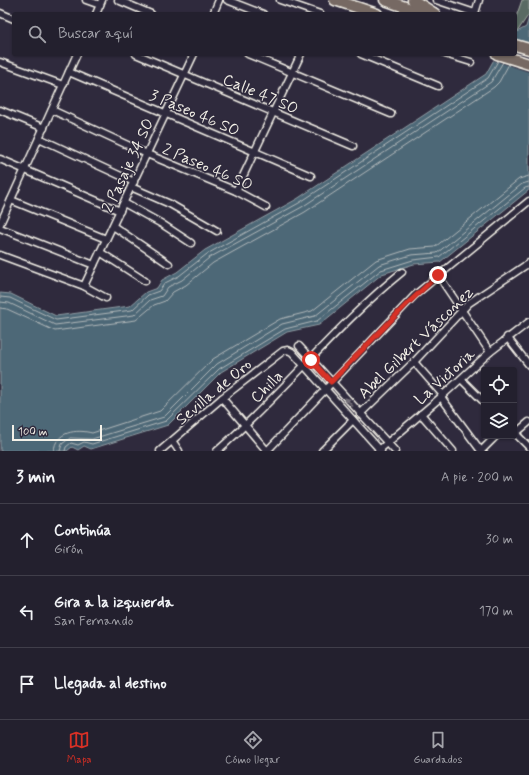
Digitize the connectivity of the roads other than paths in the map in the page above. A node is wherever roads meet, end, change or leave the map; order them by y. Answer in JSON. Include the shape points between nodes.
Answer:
{"nodes":[{"id":1,"x":86,"y":0,"type":"edge"},
{"id":2,"x":118,"y":0,"type":"edge"},
{"id":3,"x":219,"y":0,"type":"edge"},
{"id":4,"x":228,"y":0,"type":"edge"},
{"id":5,"x":280,"y":0,"type":"edge"},
{"id":6,"x":335,"y":0,"type":"edge"},
{"id":7,"x":385,"y":0,"type":"edge"},
{"id":8,"x":413,"y":0,"type":"edge"},
{"id":9,"x":436,"y":0,"type":"edge"},
{"id":10,"x":479,"y":0,"type":"edge"},
{"id":11,"x":101,"y":3,"type":"edge"},
{"id":12,"x":146,"y":12,"type":"edge"},
{"id":13,"x":213,"y":12,"type":"edge"},
{"id":14,"x":258,"y":12,"type":"edge"},
{"id":15,"x":314,"y":12,"type":"edge"},
{"id":16,"x":371,"y":12,"type":"edge"},
{"id":17,"x":419,"y":12,"type":"edge"},
{"id":18,"x":432,"y":12,"type":"edge"},
{"id":19,"x":0,"y":13,"type":"edge"},
{"id":20,"x":12,"y":18,"type":"edge"},
{"id":21,"x":517,"y":46,"type":"edge"},
{"id":22,"x":529,"y":49,"type":"edge"},
{"id":23,"x":76,"y":56,"type":"edge"},
{"id":24,"x":141,"y":56,"type":"edge"},
{"id":25,"x":193,"y":56,"type":"edge"},
{"id":26,"x":253,"y":56,"type":"edge"},
{"id":27,"x":300,"y":56,"type":"edge"},
{"id":28,"x":366,"y":56,"type":"edge"},
{"id":29,"x":452,"y":56,"type":"edge"},
{"id":30,"x":503,"y":56,"type":"edge"},
{"id":31,"x":0,"y":62,"type":"edge"},
{"id":32,"x":471,"y":62,"type":"dead end"},
{"id":33,"x":529,"y":64,"type":"edge"},
{"id":34,"x":69,"y":72,"type":"junction"},
{"id":35,"x":293,"y":72,"type":"junction"},
{"id":36,"x":184,"y":74,"type":"junction"},
{"id":37,"x":63,"y":85,"type":"junction"},
{"id":38,"x":438,"y":86,"type":"dead end"},
{"id":39,"x":0,"y":110,"type":"edge"},
{"id":40,"x":52,"y":110,"type":"junction"},
{"id":41,"x":274,"y":112,"type":"junction"},
{"id":42,"x":166,"y":113,"type":"junction"},
{"id":43,"x":391,"y":114,"type":"dead end"},
{"id":44,"x":44,"y":128,"type":"junction"},
{"id":45,"x":39,"y":138,"type":"junction"},
{"id":46,"x":353,"y":146,"type":"dead end"},
{"id":47,"x":255,"y":151,"type":"junction"},
{"id":48,"x":147,"y":154,"type":"junction"},
{"id":49,"x":0,"y":159,"type":"edge"},
{"id":50,"x":25,"y":170,"type":"junction"},
{"id":51,"x":311,"y":176,"type":"dead end"},
{"id":52,"x":133,"y":184,"type":"junction"},
{"id":53,"x":236,"y":191,"type":"junction"},
{"id":54,"x":12,"y":200,"type":"junction"},
{"id":55,"x":529,"y":201,"type":"edge"},
{"id":56,"x":124,"y":203,"type":"junction"},
{"id":57,"x":0,"y":205,"type":"edge"},
{"id":58,"x":266,"y":207,"type":"dead end"},
{"id":59,"x":7,"y":208,"type":"junction"},
{"id":60,"x":120,"y":211,"type":"junction"},
{"id":61,"x":0,"y":224,"type":"edge"},
{"id":62,"x":113,"y":226,"type":"junction"},
{"id":63,"x":0,"y":228,"type":"edge"},
{"id":64,"x":217,"y":231,"type":"dead end"},
{"id":65,"x":106,"y":239,"type":"junction"},
{"id":66,"x":191,"y":243,"type":"dead end"},
{"id":67,"x":100,"y":252,"type":"junction"},
{"id":68,"x":0,"y":255,"type":"edge"},
{"id":69,"x":529,"y":263,"type":"edge"},
{"id":70,"x":169,"y":264,"type":"dead end"},
{"id":71,"x":94,"y":265,"type":"junction"},
{"id":72,"x":402,"y":272,"type":"dead end"},
{"id":73,"x":438,"y":275,"type":"junction"},
{"id":74,"x":145,"y":281,"type":"dead end"},
{"id":75,"x":84,"y":286,"type":"junction"},
{"id":76,"x":106,"y":298,"type":"dead end"},
{"id":77,"x":461,"y":310,"type":"junction"},
{"id":78,"x":529,"y":322,"type":"edge"},
{"id":79,"x":507,"y":337,"type":"junction"},
{"id":80,"x":298,"y":346,"type":"dead end"},
{"id":81,"x":490,"y":352,"type":"junction"},
{"id":82,"x":311,"y":360,"type":"junction"},
{"id":83,"x":414,"y":362,"type":"junction"},
{"id":84,"x":529,"y":365,"type":"edge"},
{"id":85,"x":304,"y":366,"type":"junction"},
{"id":86,"x":461,"y":379,"type":"junction"},
{"id":87,"x":331,"y":382,"type":"junction"},
{"id":88,"x":325,"y":389,"type":"junction"},
{"id":89,"x":442,"y":396,"type":"junction"},
{"id":90,"x":222,"y":398,"type":"junction"},
{"id":91,"x":481,"y":399,"type":"edge"},
{"id":92,"x":360,"y":414,"type":"junction"},
{"id":93,"x":421,"y":414,"type":"junction"},
{"id":94,"x":353,"y":420,"type":"junction"},
{"id":95,"x":529,"y":422,"type":"edge"},
{"id":96,"x":245,"y":425,"type":"junction"},
{"id":97,"x":517,"y":431,"type":"edge"},
{"id":98,"x":517,"y":435,"type":"edge"},
{"id":99,"x":493,"y":439,"type":"edge"},
{"id":100,"x":173,"y":442,"type":"junction"},
{"id":101,"x":388,"y":443,"type":"junction"},
{"id":102,"x":529,"y":447,"type":"edge"},
{"id":103,"x":380,"y":450,"type":"edge"},
{"id":104,"x":160,"y":451,"type":"edge"},
{"id":105,"x":179,"y":451,"type":"edge"},
{"id":106,"x":217,"y":451,"type":"edge"},
{"id":107,"x":267,"y":451,"type":"edge"},
{"id":108,"x":322,"y":451,"type":"edge"},
{"id":109,"x":395,"y":451,"type":"edge"},
{"id":110,"x":453,"y":451,"type":"edge"},
{"id":111,"x":481,"y":451,"type":"edge"}],
"edges":[{"from":1,"to":11,"type":"street"},
{"from":2,"to":12,"type":"street"},
{"from":3,"to":13,"type":"street"},
{"from":4,"to":14,"type":"street"},
{"from":5,"to":15,"type":"street"},
{"from":6,"to":16,"type":"highway"},
{"from":7,"to":17,"type":"highway"},
{"from":8,"to":18,"type":"highway"},
{"from":9,"to":10,"type":"street","via":[[475,12]]},
{"from":19,"to":20,"type":"street"},
{"from":21,"to":22,"type":"highway"},
{"from":23,"to":34,"type":"street"},
{"from":24,"to":36,"type":"street","name":"Calle 47 SO"},
{"from":25,"to":36,"type":"street","name":"2 Pasaje 34 SO"},
{"from":26,"to":35,"type":"street"},
{"from":27,"to":35,"type":"street"},
{"from":28,"to":38,"type":"street"},
{"from":29,"to":32,"type":"street"},
{"from":30,"to":33,"type":"highway"},
{"from":31,"to":37,"type":"street"},
{"from":34,"to":37,"type":"street"},
{"from":34,"to":42,"type":"street","name":"3 Paseo 46 SO"},
{"from":35,"to":41,"type":"street"},
{"from":35,"to":43,"type":"street"},
{"from":36,"to":41,"type":"street","name":"Calle 47 SO"},
{"from":36,"to":42,"type":"street","name":"2 Pasaje 34 SO"},
{"from":37,"to":40,"type":"street"},
{"from":39,"to":44,"type":"street"},
{"from":40,"to":44,"type":"street"},
{"from":40,"to":48,"type":"street","name":"2 Paseo 46 SO"},
{"from":41,"to":46,"type":"street","name":"Calle 47 SO"},
{"from":41,"to":47,"type":"street"},
{"from":42,"to":47,"type":"street","name":"3 Paseo 46 SO"},
{"from":42,"to":48,"type":"street","name":"2 Pasaje 34 SO"},
{"from":44,"to":45,"type":"street"},
{"from":45,"to":50,"type":"street"},
{"from":45,"to":52,"type":"street"},
{"from":47,"to":51,"type":"street","name":"3 Paseo 46 SO"},
{"from":47,"to":53,"type":"street"},
{"from":48,"to":52,"type":"street","name":"2 Pasaje 34 SO"},
{"from":48,"to":53,"type":"street","name":"2 Paseo 46 SO"},
{"from":49,"to":50,"type":"street"},
{"from":50,"to":54,"type":"street"},
{"from":50,"to":60,"type":"street"},
{"from":52,"to":56,"type":"street","name":"2 Pasaje 34 SO"},
{"from":52,"to":64,"type":"street"},
{"from":53,"to":58,"type":"street","name":"2 Paseo 46 SO"},
{"from":54,"to":59,"type":"street"},
{"from":54,"to":65,"type":"street"},
{"from":55,"to":73,"type":"street"},
{"from":56,"to":60,"type":"street","name":"2 Pasaje 34 SO"},
{"from":56,"to":66,"type":"street"},
{"from":57,"to":59,"type":"street"},
{"from":59,"to":61,"type":"street"},
{"from":60,"to":62,"type":"street","name":"2 Pasaje 34 SO"},
{"from":62,"to":65,"type":"street","name":"2 Pasaje 34 SO"},
{"from":62,"to":70,"type":"street"},
{"from":63,"to":71,"type":"street"},
{"from":65,"to":67,"type":"street","name":"2 Pasaje 34 SO"},
{"from":67,"to":71,"type":"street","name":"2 Pasaje 34 SO"},
{"from":67,"to":74,"type":"street"},
{"from":68,"to":75,"type":"street"},
{"from":69,"to":77,"type":"street","name":"Abel Gilbert Vásconez"},
{"from":71,"to":75,"type":"street","name":"2 Pasaje 34 SO"},
{"from":72,"to":82,"type":"street","name":"Chilla","via":[[362,307]]},
{"from":73,"to":77,"type":"street"},
{"from":73,"to":87,"type":"street","via":[[410,300]]},
{"from":75,"to":76,"type":"street"},
{"from":77,"to":81,"type":"street"},
{"from":77,"to":83,"type":"street","name":"Abel Gilbert Vásconez"},
{"from":78,"to":79,"type":"street","name":"La Victoria"},
{"from":79,"to":81,"type":"street","name":"La Victoria"},
{"from":79,"to":84,"type":"street"},
{"from":80,"to":82,"type":"street"},
{"from":81,"to":86,"type":"street","name":"La Victoria"},
{"from":82,"to":85,"type":"street","name":"Chilla"},
{"from":82,"to":87,"type":"street"},
{"from":83,"to":89,"type":"street"},
{"from":83,"to":92,"type":"street","name":"Abel Gilbert Vásconez"},
{"from":85,"to":88,"type":"street"},
{"from":85,"to":90,"type":"street","name":"Sevilla de Oro","via":[[290,350],[283,351]]},
{"from":85,"to":96,"type":"street","name":"Chilla"},
{"from":86,"to":89,"type":"street","name":"La Victoria"},
{"from":86,"to":91,"type":"street"},
{"from":87,"to":88,"type":"street"},
{"from":92,"to":87,"type":"street","one_way":true},
{"from":88,"to":94,"type":"street"},
{"from":88,"to":107,"type":"street"},
{"from":89,"to":93,"type":"street","name":"La Victoria"},
{"from":89,"to":111,"type":"street"},
{"from":90,"to":96,"type":"street"},
{"from":90,"to":100,"type":"street","name":"Sevilla de Oro"},
{"from":92,"to":101,"type":"street"},
{"from":93,"to":101,"type":"street","name":"La Victoria"},
{"from":93,"to":110,"type":"street"},
{"from":94,"to":103,"type":"street"},
{"from":94,"to":108,"type":"street","name":"Abel Gilbert Vásconez"},
{"from":95,"to":97,"type":"street"},
{"from":96,"to":106,"type":"street","name":"Chilla"},
{"from":96,"to":107,"type":"street"},
{"from":98,"to":102,"type":"street"},
{"from":99,"to":111,"type":"street"},
{"from":100,"to":104,"type":"street","name":"Sevilla de Oro"},
{"from":100,"to":105,"type":"street"},
{"from":101,"to":103,"type":"street","name":"La Victoria"},
{"from":101,"to":109,"type":"street"}]}
